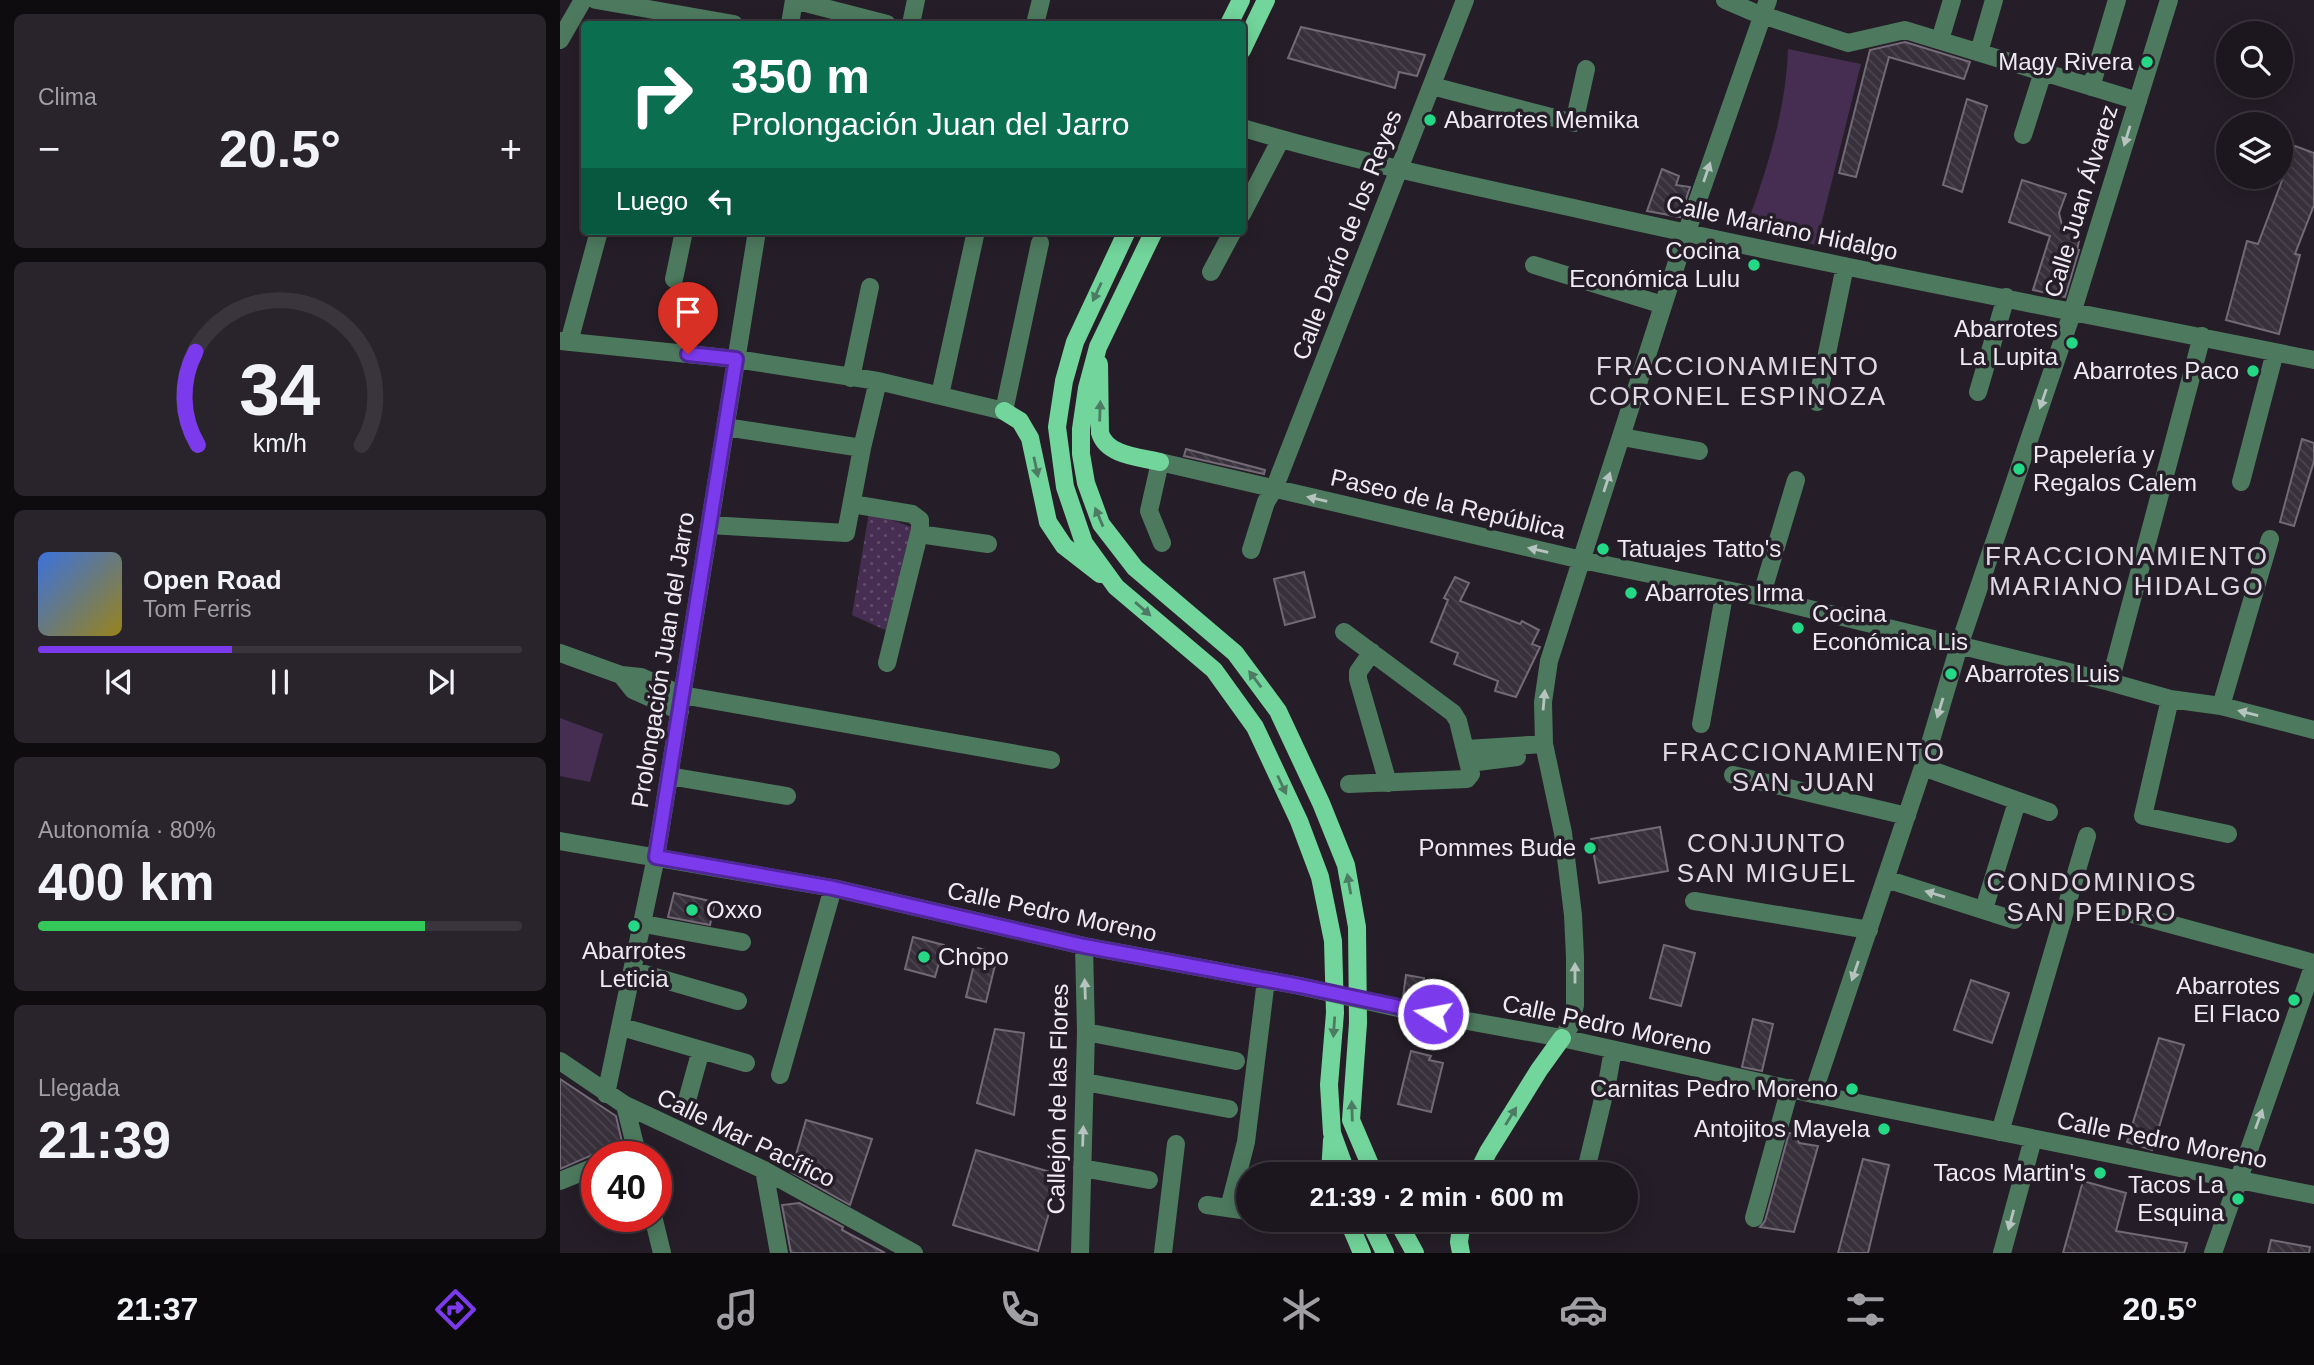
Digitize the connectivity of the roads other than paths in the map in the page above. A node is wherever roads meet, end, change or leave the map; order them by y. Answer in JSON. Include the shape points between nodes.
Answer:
{"nodes":[{"id":1,"x":583,"y":0,"type":"edge"},
{"id":2,"x":596,"y":0,"type":"edge"},
{"id":3,"x":794,"y":0,"type":"edge"},
{"id":4,"x":916,"y":0,"type":"edge"},
{"id":5,"x":1041,"y":0,"type":"edge"},
{"id":6,"x":1241,"y":0,"type":"edge"},
{"id":7,"x":1266,"y":0,"type":"edge"},
{"id":8,"x":1465,"y":0,"type":"edge"},
{"id":9,"x":1725,"y":0,"type":"edge"},
{"id":10,"x":1952,"y":0,"type":"edge"},
{"id":11,"x":1994,"y":0,"type":"edge"},
{"id":12,"x":2117,"y":0,"type":"edge"},
{"id":13,"x":2169,"y":0,"type":"edge"},
{"id":14,"x":1765,"y":7,"type":"edge"},
{"id":15,"x":717,"y":21,"type":"edge"},
{"id":16,"x":790,"y":21,"type":"edge"},
{"id":17,"x":875,"y":21,"type":"edge"},
{"id":18,"x":912,"y":21,"type":"edge"},
{"id":19,"x":1036,"y":21,"type":"edge"},
{"id":20,"x":1230,"y":21,"type":"edge"},
{"id":21,"x":560,"y":40,"type":"edge"},
{"id":22,"x":1940,"y":40,"type":"junction"},
{"id":23,"x":1246,"y":42,"type":"edge"},
{"id":24,"x":1979,"y":52,"type":"junction"},
{"id":25,"x":1586,"y":69,"type":"dead end"},
{"id":26,"x":2043,"y":72,"type":"junction"},
{"id":27,"x":1432,"y":86,"type":"junction"},
{"id":28,"x":2091,"y":87,"type":"junction"},
{"id":29,"x":2138,"y":101,"type":"junction"},
{"id":30,"x":1246,"y":129,"type":"edge"},
{"id":31,"x":2023,"y":135,"type":"dead end"},
{"id":32,"x":1281,"y":139,"type":"junction"},
{"id":33,"x":1399,"y":169,"type":"junction"},
{"id":34,"x":1246,"y":206,"type":"edge"},
{"id":35,"x":1686,"y":234,"type":"junction"},
{"id":36,"x":597,"y":235,"type":"edge"},
{"id":37,"x":683,"y":235,"type":"edge"},
{"id":38,"x":756,"y":235,"type":"edge"},
{"id":39,"x":975,"y":235,"type":"edge"},
{"id":40,"x":1125,"y":235,"type":"edge"},
{"id":41,"x":1152,"y":235,"type":"edge"},
{"id":42,"x":1231,"y":235,"type":"edge"},
{"id":43,"x":1040,"y":243,"type":"dead end"},
{"id":44,"x":1534,"y":265,"type":"dead end"},
{"id":45,"x":1845,"y":266,"type":"junction"},
{"id":46,"x":1210,"y":272,"type":"dead end"},
{"id":47,"x":674,"y":279,"type":"dead end"},
{"id":48,"x":870,"y":287,"type":"dead end"},
{"id":49,"x":2006,"y":298,"type":"junction"},
{"id":50,"x":1663,"y":305,"type":"junction"},
{"id":51,"x":2072,"y":313,"type":"junction"},
{"id":52,"x":2202,"y":336,"type":"junction"},
{"id":53,"x":564,"y":341,"type":"edge"},
{"id":54,"x":1098,"y":347,"type":"junction"},
{"id":55,"x":2275,"y":352,"type":"junction"},
{"id":56,"x":736,"y":359,"type":"junction"},
{"id":57,"x":2314,"y":360,"type":"edge"},
{"id":58,"x":851,"y":377,"type":"junction"},
{"id":59,"x":878,"y":380,"type":"junction"},
{"id":60,"x":1978,"y":392,"type":"dead end"},
{"id":61,"x":940,"y":395,"type":"junction"},
{"id":62,"x":1817,"y":402,"type":"dead end"},
{"id":63,"x":1004,"y":411,"type":"junction"},
{"id":64,"x":725,"y":427,"type":"junction"},
{"id":65,"x":1622,"y":437,"type":"junction"},
{"id":66,"x":862,"y":448,"type":"junction"},
{"id":67,"x":1699,"y":451,"type":"dead end"},
{"id":68,"x":1160,"y":462,"type":"junction"},
{"id":69,"x":1796,"y":480,"type":"dead end"},
{"id":70,"x":2241,"y":482,"type":"dead end"},
{"id":71,"x":1274,"y":489,"type":"junction"},
{"id":72,"x":852,"y":504,"type":"junction"},
{"id":73,"x":710,"y":525,"type":"junction"},
{"id":74,"x":919,"y":534,"type":"junction"},
{"id":75,"x":2270,"y":539,"type":"dead end"},
{"id":76,"x":1162,"y":543,"type":"dead end"},
{"id":77,"x":988,"y":544,"type":"dead end"},
{"id":78,"x":1251,"y":550,"type":"dead end"},
{"id":79,"x":1581,"y":560,"type":"junction"},
{"id":80,"x":1116,"y":587,"type":"junction"},
{"id":81,"x":1725,"y":590,"type":"junction"},
{"id":82,"x":1761,"y":597,"type":"junction"},
{"id":83,"x":1344,"y":632,"type":"dead end"},
{"id":84,"x":1959,"y":646,"type":"junction"},
{"id":85,"x":1372,"y":652,"type":"junction"},
{"id":86,"x":560,"y":653,"type":"edge"},
{"id":87,"x":887,"y":663,"type":"dead end"},
{"id":88,"x":2110,"y":682,"type":"junction"},
{"id":89,"x":2170,"y":699,"type":"junction"},
{"id":90,"x":681,"y":703,"type":"junction"},
{"id":91,"x":2221,"y":706,"type":"junction"},
{"id":92,"x":1701,"y":724,"type":"dead end"},
{"id":93,"x":2314,"y":730,"type":"edge"},
{"id":94,"x":1544,"y":750,"type":"junction"},
{"id":95,"x":1467,"y":756,"type":"junction"},
{"id":96,"x":1051,"y":760,"type":"dead end"},
{"id":97,"x":1923,"y":767,"type":"junction"},
{"id":98,"x":1733,"y":775,"type":"dead end"},
{"id":99,"x":669,"y":776,"type":"junction"},
{"id":100,"x":1388,"y":783,"type":"junction"},
{"id":101,"x":1349,"y":784,"type":"dead end"},
{"id":102,"x":787,"y":796,"type":"dead end"},
{"id":103,"x":2017,"y":802,"type":"junction"},
{"id":104,"x":2049,"y":811,"type":"dead end"},
{"id":105,"x":1907,"y":816,"type":"junction"},
{"id":106,"x":2228,"y":834,"type":"dead end"},
{"id":107,"x":2087,"y":836,"type":"dead end"},
{"id":108,"x":560,"y":841,"type":"edge"},
{"id":109,"x":656,"y":857,"type":"junction"},
{"id":110,"x":1886,"y":879,"type":"junction"},
{"id":111,"x":833,"y":888,"type":"junction"},
{"id":112,"x":1694,"y":901,"type":"dead end"},
{"id":113,"x":1984,"y":909,"type":"junction"},
{"id":114,"x":2114,"y":909,"type":"dead end"},
{"id":115,"x":2014,"y":920,"type":"dead end"},
{"id":116,"x":644,"y":924,"type":"junction"},
{"id":117,"x":1868,"y":930,"type":"junction"},
{"id":118,"x":742,"y":942,"type":"dead end"},
{"id":119,"x":1084,"y":946,"type":"junction"},
{"id":120,"x":2314,"y":964,"type":"edge"},
{"id":121,"x":634,"y":971,"type":"junction"},
{"id":122,"x":1266,"y":980,"type":"junction"},
{"id":123,"x":738,"y":1001,"type":"dead end"},
{"id":124,"x":622,"y":1027,"type":"junction"},
{"id":125,"x":1086,"y":1032,"type":"junction"},
{"id":126,"x":1562,"y":1038,"type":"junction"},
{"id":127,"x":701,"y":1050,"type":"junction"},
{"id":128,"x":1613,"y":1050,"type":"junction"},
{"id":129,"x":560,"y":1061,"type":"edge"},
{"id":130,"x":1237,"y":1061,"type":"dead end"},
{"id":131,"x":746,"y":1063,"type":"dead end"},
{"id":132,"x":780,"y":1075,"type":"dead end"},
{"id":133,"x":1085,"y":1082,"type":"junction"},
{"id":134,"x":1790,"y":1088,"type":"junction"},
{"id":135,"x":606,"y":1094,"type":"junction"},
{"id":136,"x":1813,"y":1094,"type":"junction"},
{"id":137,"x":687,"y":1104,"type":"dead end"},
{"id":138,"x":625,"y":1105,"type":"junction"},
{"id":139,"x":1229,"y":1109,"type":"dead end"},
{"id":140,"x":2000,"y":1132,"type":"junction"},
{"id":141,"x":1332,"y":1133,"type":"junction"},
{"id":142,"x":2033,"y":1139,"type":"junction"},
{"id":143,"x":634,"y":1141,"type":"edge"},
{"id":144,"x":1176,"y":1144,"type":"dead end"},
{"id":145,"x":1330,"y":1162,"type":"edge"},
{"id":146,"x":1343,"y":1162,"type":"edge"},
{"id":147,"x":1369,"y":1162,"type":"edge"},
{"id":148,"x":1483,"y":1162,"type":"edge"},
{"id":149,"x":1588,"y":1162,"type":"edge"},
{"id":150,"x":1082,"y":1168,"type":"junction"},
{"id":151,"x":764,"y":1170,"type":"junction"},
{"id":152,"x":581,"y":1172,"type":"edge"},
{"id":153,"x":2237,"y":1179,"type":"junction"},
{"id":154,"x":1149,"y":1180,"type":"dead end"},
{"id":155,"x":560,"y":1181,"type":"edge"},
{"id":156,"x":2314,"y":1195,"type":"edge"},
{"id":157,"x":1207,"y":1205,"type":"dead end"},
{"id":158,"x":1229,"y":1208,"type":"junction"},
{"id":159,"x":1236,"y":1209,"type":"edge"},
{"id":160,"x":1754,"y":1218,"type":"dead end"},
{"id":161,"x":657,"y":1232,"type":"edge"},
{"id":162,"x":1353,"y":1232,"type":"edge"},
{"id":163,"x":1375,"y":1232,"type":"edge"},
{"id":164,"x":1404,"y":1232,"type":"edge"},
{"id":165,"x":1460,"y":1232,"type":"edge"},
{"id":166,"x":663,"y":1253,"type":"edge"},
{"id":167,"x":779,"y":1253,"type":"edge"},
{"id":168,"x":914,"y":1253,"type":"edge"},
{"id":169,"x":1080,"y":1253,"type":"edge"},
{"id":170,"x":1163,"y":1253,"type":"edge"},
{"id":171,"x":1362,"y":1253,"type":"edge"},
{"id":172,"x":1385,"y":1253,"type":"edge"},
{"id":173,"x":1415,"y":1253,"type":"edge"},
{"id":174,"x":1461,"y":1253,"type":"edge"},
{"id":175,"x":2002,"y":1253,"type":"edge"},
{"id":176,"x":2213,"y":1253,"type":"edge"}],
"edges":[{"from":1,"to":21,"type":"street"},
{"from":2,"to":15,"type":"street"},
{"from":3,"to":16,"type":"street"},
{"from":3,"to":17,"type":"street"},
{"from":4,"to":18,"type":"street"},
{"from":5,"to":19,"type":"street"},
{"from":6,"to":20,"type":"main road"},
{"from":7,"to":23,"type":"main road"},
{"from":8,"to":27,"type":"street","name":"Calle Darío de los Reyes"},
{"from":9,"to":14,"type":"street"},
{"from":10,"to":22,"type":"street"},
{"from":11,"to":24,"type":"street"},
{"from":12,"to":28,"type":"street"},
{"from":13,"to":29,"type":"street","name":"Calle Juan Álvarez"},
{"from":14,"to":22,"type":"street","via":[[1848,43],[1905,30]]},
{"from":35,"to":14,"type":"street","one_way":true},
{"from":22,"to":24,"type":"street"},
{"from":24,"to":26,"type":"street"},
{"from":25,"to":27,"type":"street","via":[[1574,123]]},
{"from":26,"to":28,"type":"street"},
{"from":26,"to":31,"type":"street"},
{"from":27,"to":33,"type":"street","name":"Calle Darío de los Reyes"},
{"from":28,"to":29,"type":"street"},
{"from":29,"to":51,"type":"street","name":"Calle Juan Álvarez","one_way":true},
{"from":30,"to":32,"type":"street","name":"Calle Mariano Hidalgo"},
{"from":32,"to":33,"type":"street","name":"Calle Mariano Hidalgo"},
{"from":32,"to":34,"type":"street"},
{"from":33,"to":35,"type":"street","name":"Calle Mariano Hidalgo"},
{"from":33,"to":71,"type":"street","name":"Calle Darío de los Reyes"},
{"from":35,"to":45,"type":"street","name":"Calle Mariano Hidalgo"},
{"from":35,"to":50,"type":"street"},
{"from":36,"to":53,"type":"street"},
{"from":37,"to":47,"type":"street"},
{"from":38,"to":56,"type":"street","name":"Prolongación Juan del Jarro"},
{"from":39,"to":61,"type":"street"},
{"from":40,"to":80,"type":"main road","one_way":true,"via":[[1075,342],[1057,427],[1065,487],[1084,543]]},
{"from":41,"to":54,"type":"main road"},
{"from":42,"to":46,"type":"street"},
{"from":43,"to":63,"type":"street"},
{"from":44,"to":50,"type":"street"},
{"from":45,"to":49,"type":"street","name":"Calle Mariano Hidalgo"},
{"from":45,"to":62,"type":"street"},
{"from":48,"to":58,"type":"street"},
{"from":49,"to":51,"type":"street","name":"Calle Mariano Hidalgo"},
{"from":49,"to":60,"type":"street"},
{"from":50,"to":65,"type":"street"},
{"from":51,"to":52,"type":"street","name":"Calle Mariano Hidalgo"},
{"from":51,"to":84,"type":"street","name":"Calle Juan Álvarez","one_way":true},
{"from":52,"to":55,"type":"street","name":"Calle Mariano Hidalgo"},
{"from":52,"to":88,"type":"street"},
{"from":53,"to":56,"type":"street"},
{"from":68,"to":54,"type":"main road","one_way":true,"via":[[1120,452],[1102,442]]},
{"from":147,"to":54,"type":"main road","one_way":true,"via":[[1351,1120],[1359,1023],[1357,940],[1346,865],[1278,711],[1235,653],[1135,568],[1101,524],[1081,454],[1087,388]]},
{"from":55,"to":57,"type":"street","name":"Calle Mariano Hidalgo"},
{"from":55,"to":70,"type":"street"},
{"from":56,"to":58,"type":"street"},
{"from":56,"to":64,"type":"street","name":"Prolongación Juan del Jarro"},
{"from":58,"to":59,"type":"street"},
{"from":59,"to":61,"type":"street"},
{"from":59,"to":66,"type":"street"},
{"from":61,"to":63,"type":"street"},
{"from":63,"to":80,"type":"main road","one_way":true,"via":[[1020,421],[1030,438],[1048,523],[1063,546]]},
{"from":64,"to":66,"type":"street"},
{"from":64,"to":73,"type":"street","name":"Prolongación Juan del Jarro"},
{"from":65,"to":67,"type":"street"},
{"from":79,"to":65,"type":"street","one_way":true},
{"from":66,"to":72,"type":"street"},
{"from":68,"to":71,"type":"street","name":"Paseo de la República"},
{"from":68,"to":76,"type":"street","via":[[1149,511]]},
{"from":69,"to":82,"type":"street"},
{"from":71,"to":78,"type":"street","name":"Calle Darío de los Reyes"},
{"from":79,"to":71,"type":"street","name":"Paseo de la República","one_way":true},
{"from":72,"to":73,"type":"street","via":[[846,533]]},
{"from":72,"to":74,"type":"street","via":[[912,514],[920,520]]},
{"from":73,"to":90,"type":"street","name":"Prolongación Juan del Jarro"},
{"from":74,"to":77,"type":"street"},
{"from":74,"to":87,"type":"street"},
{"from":75,"to":91,"type":"street"},
{"from":79,"to":81,"type":"street","name":"Paseo de la República"},
{"from":94,"to":79,"type":"street","one_way":true,"via":[[1543,702],[1549,661]]},
{"from":80,"to":141,"type":"main road","one_way":true,"via":[[1214,670],[1255,727],[1298,821],[1320,877],[1333,941]]},
{"from":81,"to":82,"type":"street","name":"Paseo de la República"},
{"from":81,"to":92,"type":"street"},
{"from":82,"to":84,"type":"street","name":"Paseo de la República"},
{"from":83,"to":85,"type":"street"},
{"from":84,"to":88,"type":"street","name":"Paseo de la República"},
{"from":84,"to":97,"type":"street","name":"Calle Juan Álvarez","one_way":true},
{"from":85,"to":95,"type":"street","via":[[1453,713]]},
{"from":85,"to":100,"type":"street","via":[[1358,671],[1358,680]]},
{"from":86,"to":90,"type":"street","via":[[621,675],[633,690]]},
{"from":88,"to":89,"type":"street","name":"Paseo de la República"},
{"from":89,"to":91,"type":"street","name":"Paseo de la República"},
{"from":89,"to":106,"type":"street","via":[[2143,816]]},
{"from":90,"to":96,"type":"street"},
{"from":90,"to":99,"type":"street","name":"Prolongación Juan del Jarro"},
{"from":93,"to":91,"type":"street","name":"Paseo de la República","one_way":true},
{"from":94,"to":95,"type":"street"},
{"from":126,"to":94,"type":"street","one_way":true,"via":[[1575,1005],[1573,915],[1563,832]]},
{"from":95,"to":100,"type":"street","via":[[1471,774],[1467,779]]},
{"from":97,"to":103,"type":"street"},
{"from":97,"to":105,"type":"street","name":"Calle Juan Álvarez"},
{"from":98,"to":105,"type":"street"},
{"from":99,"to":102,"type":"street"},
{"from":99,"to":109,"type":"street","name":"Prolongación Juan del Jarro"},
{"from":100,"to":101,"type":"street"},
{"from":103,"to":104,"type":"street"},
{"from":103,"to":113,"type":"street"},
{"from":105,"to":110,"type":"street","name":"Calle Juan Álvarez"},
{"from":107,"to":140,"type":"street"},
{"from":108,"to":109,"type":"street","name":"Calle Pedro Moreno"},
{"from":109,"to":111,"type":"street","name":"Calle Pedro Moreno"},
{"from":109,"to":116,"type":"street","name":"Prolongación Juan del Jarro"},
{"from":113,"to":110,"type":"street","one_way":true},
{"from":110,"to":117,"type":"street","name":"Calle Juan Álvarez"},
{"from":111,"to":119,"type":"street","name":"Calle Pedro Moreno"},
{"from":111,"to":132,"type":"street"},
{"from":112,"to":117,"type":"street"},
{"from":113,"to":115,"type":"street"},
{"from":114,"to":120,"type":"street"},
{"from":116,"to":118,"type":"street"},
{"from":116,"to":121,"type":"street","name":"Prolongación Juan del Jarro"},
{"from":117,"to":136,"type":"street","name":"Calle Juan Álvarez","one_way":true},
{"from":119,"to":122,"type":"street","name":"Calle Pedro Moreno"},
{"from":125,"to":119,"type":"street","name":"Callejón de las Flores","one_way":true},
{"from":153,"to":120,"type":"street","one_way":true},
{"from":121,"to":123,"type":"street"},
{"from":121,"to":124,"type":"street","name":"Prolongación Juan del Jarro"},
{"from":122,"to":126,"type":"street","name":"Calle Pedro Moreno","bridge":true},
{"from":122,"to":158,"type":"street","via":[[1246,1142]]},
{"from":124,"to":127,"type":"street"},
{"from":124,"to":135,"type":"street","name":"Prolongación Juan del Jarro"},
{"from":125,"to":130,"type":"street"},
{"from":125,"to":133,"type":"street","name":"Callejón de las Flores"},
{"from":126,"to":128,"type":"street","name":"Calle Pedro Moreno"},
{"from":148,"to":126,"type":"main road","one_way":true},
{"from":127,"to":131,"type":"street"},
{"from":127,"to":137,"type":"street"},
{"from":128,"to":134,"type":"street","name":"Calle Pedro Moreno"},
{"from":128,"to":149,"type":"street"},
{"from":129,"to":135,"type":"street","name":"Calle Mar Pacífico"},
{"from":133,"to":139,"type":"street"},
{"from":150,"to":133,"type":"street","name":"Callejón de las Flores","one_way":true},
{"from":134,"to":136,"type":"street","name":"Calle Pedro Moreno"},
{"from":134,"to":160,"type":"street"},
{"from":135,"to":138,"type":"street","name":"Calle Mar Pacífico"},
{"from":136,"to":140,"type":"street","name":"Calle Pedro Moreno"},
{"from":138,"to":143,"type":"street"},
{"from":138,"to":151,"type":"street","name":"Calle Mar Pacífico"},
{"from":140,"to":142,"type":"street","name":"Calle Pedro Moreno"},
{"from":141,"to":145,"type":"main road"},
{"from":141,"to":146,"type":"main road"},
{"from":142,"to":153,"type":"street","name":"Calle Pedro Moreno"},
{"from":142,"to":175,"type":"street","one_way":true},
{"from":144,"to":170,"type":"street"},
{"from":150,"to":154,"type":"street"},
{"from":150,"to":169,"type":"street","name":"Callejón de las Flores"},
{"from":151,"to":167,"type":"street"},
{"from":151,"to":168,"type":"street","name":"Calle Mar Pacífico"},
{"from":152,"to":155,"type":"street"},
{"from":153,"to":156,"type":"street","name":"Calle Pedro Moreno"},
{"from":153,"to":176,"type":"street"},
{"from":157,"to":158,"type":"street"},
{"from":158,"to":159,"type":"street"},
{"from":161,"to":166,"type":"street"},
{"from":162,"to":171,"type":"main road"},
{"from":163,"to":172,"type":"main road"},
{"from":164,"to":173,"type":"main road"},
{"from":165,"to":174,"type":"main road"}]}
